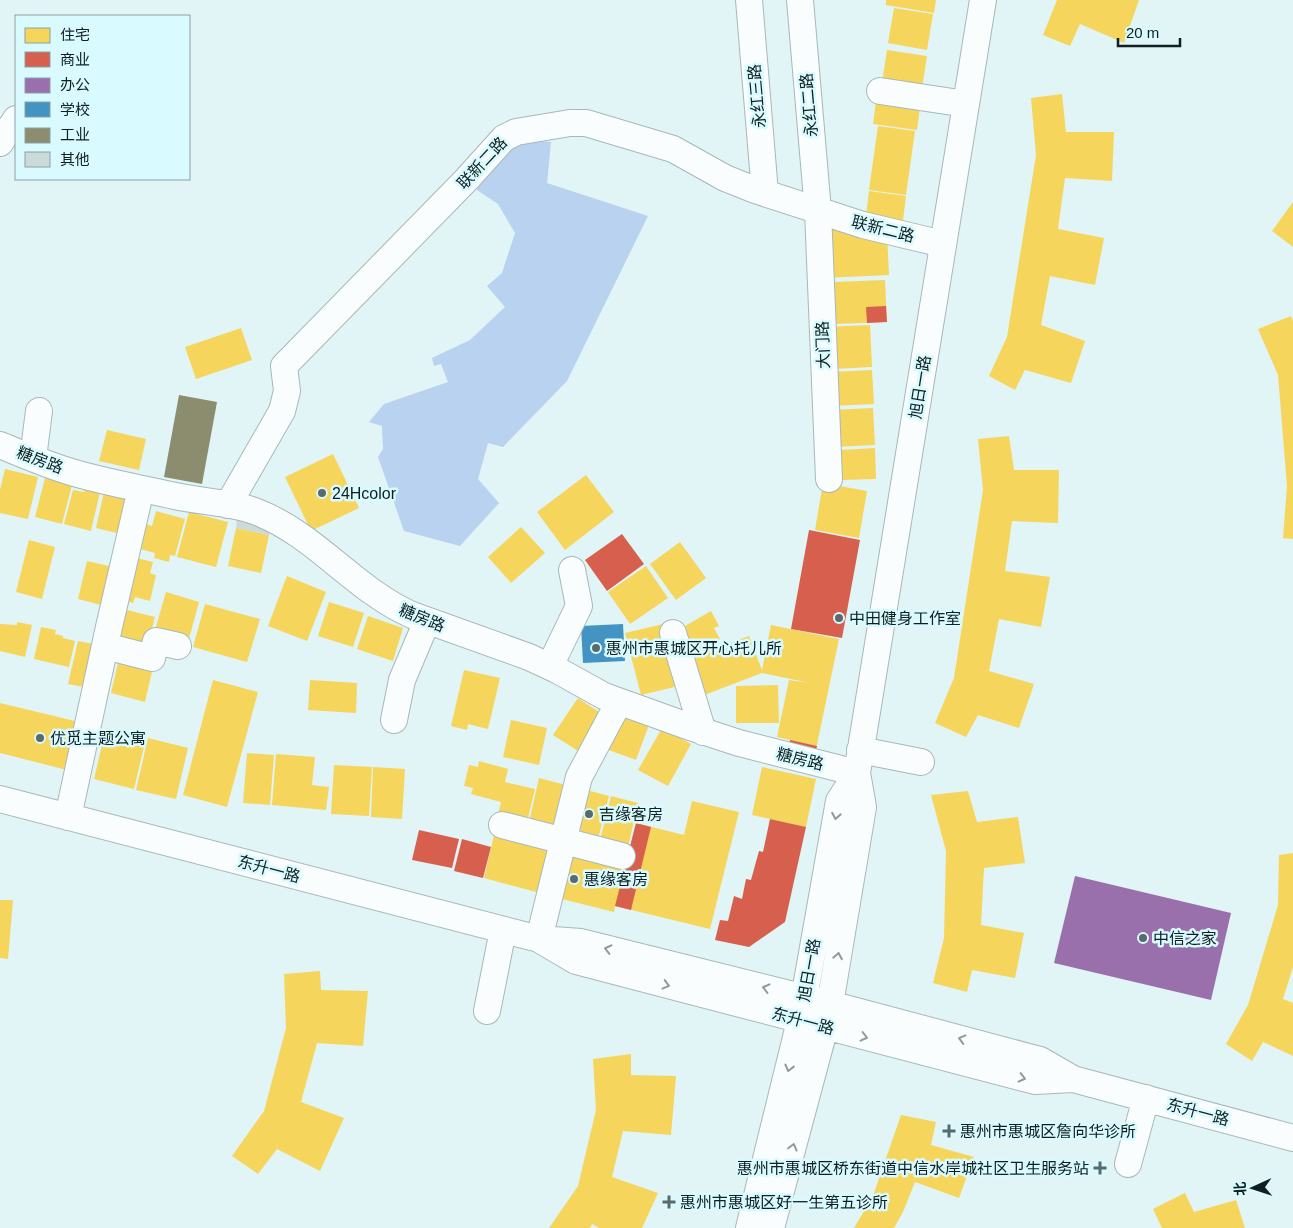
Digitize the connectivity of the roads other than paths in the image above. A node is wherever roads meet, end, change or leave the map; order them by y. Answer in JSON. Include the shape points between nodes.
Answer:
{"nodes":[{"id":1,"x":749,"y":0,"type":"edge"},
{"id":2,"x":800,"y":0,"type":"edge"},
{"id":3,"x":983,"y":0,"type":"edge"},
{"id":4,"x":880,"y":91,"type":"dead end"},
{"id":5,"x":966,"y":104,"type":"junction"},
{"id":6,"x":15,"y":120,"type":"edge"},
{"id":7,"x":0,"y":143,"type":"edge"},
{"id":8,"x":765,"y":193,"type":"junction"},
{"id":9,"x":818,"y":211,"type":"junction"},
{"id":10,"x":943,"y":244,"type":"junction"},
{"id":11,"x":39,"y":411,"type":"dead end"},
{"id":12,"x":0,"y":445,"type":"edge"},
{"id":13,"x":33,"y":458,"type":"junction"},
{"id":14,"x":829,"y":479,"type":"dead end"},
{"id":15,"x":141,"y":488,"type":"junction"},
{"id":16,"x":228,"y":505,"type":"junction"},
{"id":17,"x":572,"y":570,"type":"dead end"},
{"id":18,"x":427,"y":621,"type":"junction"},
{"id":19,"x":673,"y":633,"type":"dead end"},
{"id":20,"x":107,"y":637,"type":"junction"},
{"id":21,"x":178,"y":646,"type":"dead end"},
{"id":22,"x":550,"y":666,"type":"junction"},
{"id":23,"x":619,"y":702,"type":"junction"},
{"id":24,"x":394,"y":720,"type":"dead end"},
{"id":25,"x":703,"y":732,"type":"junction"},
{"id":26,"x":858,"y":762,"type":"junction"},
{"id":27,"x":921,"y":762,"type":"dead end"},
{"id":28,"x":0,"y":799,"type":"edge"},
{"id":29,"x":68,"y":817,"type":"junction"},
{"id":30,"x":502,"y":825,"type":"dead end"},
{"id":31,"x":563,"y":841,"type":"junction"},
{"id":32,"x":622,"y":856,"type":"dead end"},
{"id":33,"x":503,"y":930,"type":"junction"},
{"id":34,"x":539,"y":939,"type":"junction"},
{"id":35,"x":802,"y":1009,"type":"junction"},
{"id":36,"x":486,"y":1011,"type":"dead end"},
{"id":37,"x":828,"y":1016,"type":"junction"},
{"id":38,"x":1146,"y":1098,"type":"junction"},
{"id":39,"x":1293,"y":1138,"type":"edge"},
{"id":40,"x":1128,"y":1164,"type":"dead end"},
{"id":41,"x":749,"y":1228,"type":"edge"},
{"id":42,"x":771,"y":1228,"type":"edge"}],
"edges":[{"from":1,"to":8,"type":"street","name":"永红三路"},
{"from":2,"to":9,"type":"street","name":"永红二路"},
{"from":3,"to":5,"type":"street","name":"旭日一路"},
{"from":4,"to":5,"type":"street"},
{"from":5,"to":10,"type":"street","name":"旭日一路"},
{"from":6,"to":7,"type":"street"},
{"from":8,"to":9,"type":"street","name":"联新二路"},
{"from":8,"to":16,"type":"street","name":"联新二路","via":[[725,178],[673,149],[586,123],[570,122],[506,136],[284,366],[287,390],[282,411]]},
{"from":9,"to":10,"type":"street","name":"联新二路"},
{"from":9,"to":14,"type":"street","name":"大门路"},
{"from":10,"to":26,"type":"street","name":"旭日一路"},
{"from":11,"to":13,"type":"street"},
{"from":12,"to":13,"type":"street","name":"糖房路"},
{"from":13,"to":15,"type":"street","name":"糖房路","via":[[67,471]]},
{"from":15,"to":16,"type":"street","name":"糖房路"},
{"from":15,"to":20,"type":"street"},
{"from":16,"to":18,"type":"street","name":"糖房路","via":[[256,512],[288,527],[375,595]]},
{"from":17,"to":22,"type":"street","via":[[579,606]]},
{"from":18,"to":22,"type":"street","name":"糖房路"},
{"from":18,"to":24,"type":"street","via":[[402,680]]},
{"from":19,"to":25,"type":"street"},
{"from":20,"to":21,"type":"street","via":[[152,658],[156,640]]},
{"from":20,"to":29,"type":"street"},
{"from":22,"to":23,"type":"street","name":"糖房路"},
{"from":23,"to":25,"type":"street","name":"糖房路"},
{"from":23,"to":31,"type":"street","via":[[578,777]]},
{"from":25,"to":26,"type":"street","name":"糖房路","via":[[747,746]]},
{"from":26,"to":27,"type":"street","name":"糖房路"},
{"from":26,"to":35,"type":"street","name":"旭日一路","one_way":true,"via":[[839,801]]},
{"from":37,"to":26,"type":"street","name":"旭日一路","one_way":true,"via":[[863,807]]},
{"from":28,"to":29,"type":"street","name":"东升一路"},
{"from":29,"to":33,"type":"street","name":"东升一路"},
{"from":30,"to":31,"type":"street"},
{"from":31,"to":32,"type":"street"},
{"from":31,"to":34,"type":"street"},
{"from":33,"to":34,"type":"street","name":"东升一路"},
{"from":33,"to":36,"type":"street"},
{"from":34,"to":35,"type":"street","name":"东升一路","via":[[580,942]]},
{"from":35,"to":37,"type":"street","name":"东升一路"},
{"from":35,"to":41,"type":"street","name":"旭日一路","one_way":true},
{"from":37,"to":38,"type":"street","name":"东升一路","via":[[1040,1060],[1073,1079]]},
{"from":42,"to":37,"type":"street","name":"旭日一路","one_way":true},
{"from":38,"to":39,"type":"street","name":"东升一路"},
{"from":38,"to":40,"type":"street"}]}
